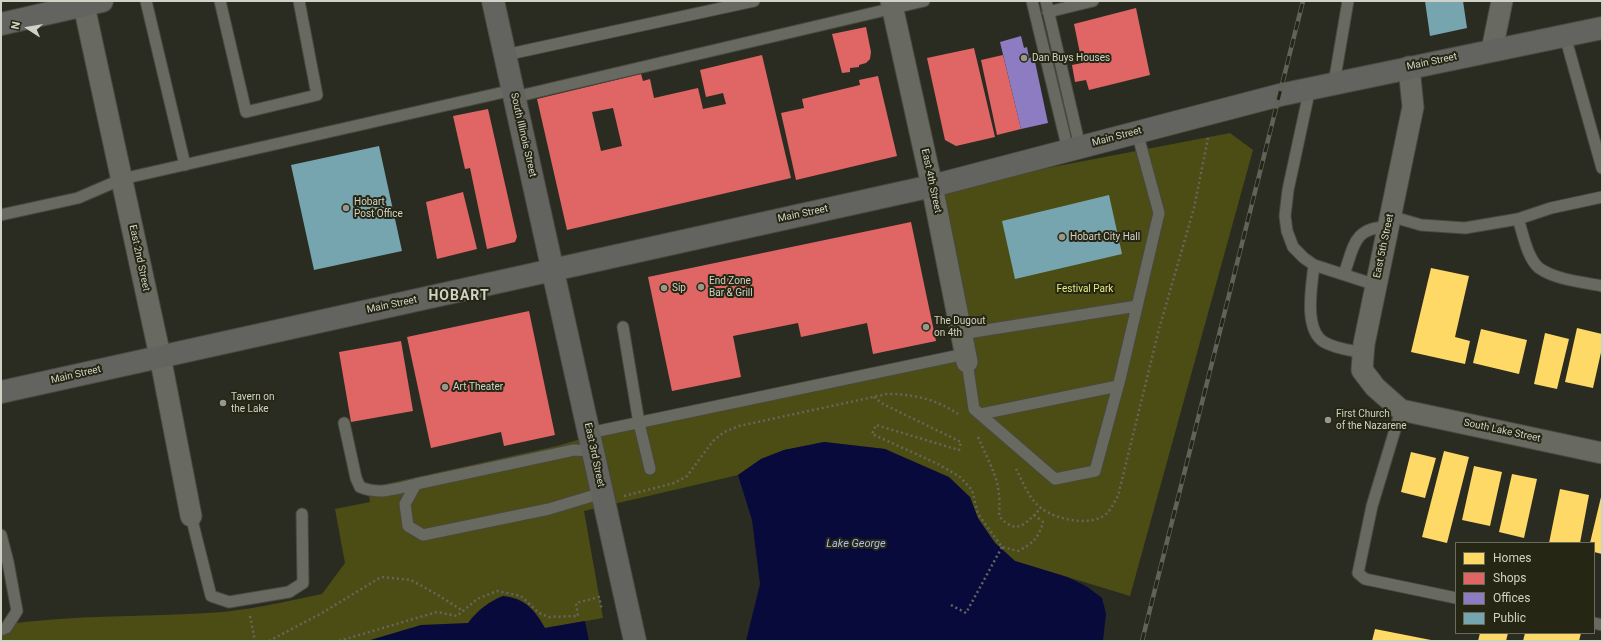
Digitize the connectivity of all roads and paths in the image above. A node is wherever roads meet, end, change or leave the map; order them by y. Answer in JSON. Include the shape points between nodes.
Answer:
{"nodes":[{"id":1,"x":146,"y":1,"type":"edge"},
{"id":2,"x":220,"y":1,"type":"edge"},
{"id":3,"x":299,"y":1,"type":"edge"},
{"id":4,"x":493,"y":1,"type":"edge"},
{"id":5,"x":754,"y":1,"type":"edge"},
{"id":6,"x":924,"y":1,"type":"edge"},
{"id":7,"x":1032,"y":1,"type":"edge"},
{"id":8,"x":1093,"y":1,"type":"edge"},
{"id":9,"x":1348,"y":1,"type":"edge"},
{"id":10,"x":1502,"y":1,"type":"edge"},
{"id":11,"x":90,"y":2,"type":"edge"},
{"id":12,"x":892,"y":5,"type":"edge"},
{"id":13,"x":1047,"y":6,"type":"edge"},
{"id":14,"x":1,"y":24,"type":"edge"},
{"id":15,"x":1602,"y":28,"type":"edge"},
{"id":16,"x":1565,"y":36,"type":"junction"},
{"id":17,"x":1492,"y":50,"type":"junction"},
{"id":18,"x":505,"y":55,"type":"junction"},
{"id":19,"x":1409,"y":67,"type":"junction"},
{"id":20,"x":1334,"y":83,"type":"junction"},
{"id":21,"x":1310,"y":88,"type":"junction"},
{"id":22,"x":514,"y":94,"type":"junction"},
{"id":23,"x":1213,"y":112,"type":"junction"},
{"id":24,"x":1137,"y":132,"type":"junction"},
{"id":25,"x":1074,"y":148,"type":"junction"},
{"id":26,"x":185,"y":165,"type":"junction"},
{"id":27,"x":1602,"y":168,"type":"edge"},
{"id":28,"x":122,"y":179,"type":"junction"},
{"id":29,"x":932,"y":186,"type":"junction"},
{"id":30,"x":1602,"y":197,"type":"edge"},
{"id":31,"x":1,"y":215,"type":"edge"},
{"id":32,"x":1518,"y":219,"type":"junction"},
{"id":33,"x":1389,"y":222,"type":"junction"},
{"id":34,"x":1314,"y":265,"type":"junction"},
{"id":35,"x":554,"y":269,"type":"junction"},
{"id":36,"x":1344,"y":274,"type":"junction"},
{"id":37,"x":1376,"y":285,"type":"junction"},
{"id":38,"x":1602,"y":286,"type":"edge"},
{"id":39,"x":1137,"y":306,"type":"junction"},
{"id":40,"x":623,"y":327,"type":"dead end"},
{"id":41,"x":961,"y":334,"type":"junction"},
{"id":42,"x":1363,"y":353,"type":"junction"},
{"id":43,"x":160,"y":356,"type":"junction"},
{"id":44,"x":966,"y":358,"type":"junction"},
{"id":45,"x":1118,"y":386,"type":"junction"},
{"id":46,"x":1,"y":392,"type":"edge"},
{"id":47,"x":874,"y":397,"type":"junction"},
{"id":48,"x":1401,"y":410,"type":"junction"},
{"id":49,"x":981,"y":414,"type":"junction"},
{"id":50,"x":962,"y":417,"type":"dead end"},
{"id":51,"x":639,"y":422,"type":"junction"},
{"id":52,"x":344,"y":424,"type":"dead end"},
{"id":53,"x":976,"y":432,"type":"dead end"},
{"id":54,"x":591,"y":442,"type":"junction"},
{"id":55,"x":1602,"y":453,"type":"edge"},
{"id":56,"x":650,"y":469,"type":"dead end"},
{"id":57,"x":416,"y":484,"type":"junction"},
{"id":58,"x":603,"y":497,"type":"junction"},
{"id":59,"x":302,"y":514,"type":"dead end"},
{"id":60,"x":1034,"y":515,"type":"junction"},
{"id":61,"x":191,"y":516,"type":"joint"},
{"id":62,"x":1,"y":535,"type":"edge"},
{"id":63,"x":1002,"y":547,"type":"junction"},
{"id":64,"x":1455,"y":598,"type":"edge"},
{"id":65,"x":246,"y":600,"type":"junction"},
{"id":66,"x":951,"y":605,"type":"dead end"},
{"id":67,"x":602,"y":610,"type":"dead end"},
{"id":68,"x":463,"y":611,"type":"junction"},
{"id":69,"x":1,"y":630,"type":"edge"},
{"id":70,"x":255,"y":641,"type":"edge"},
{"id":71,"x":269,"y":641,"type":"edge"},
{"id":72,"x":339,"y":641,"type":"edge"},
{"id":73,"x":636,"y":641,"type":"edge"}],
"edges":[{"from":1,"to":26,"type":"lane"},
{"from":2,"to":3,"type":"lane","via":[[246,112],[317,95]]},
{"from":4,"to":18,"type":"main road","name":"South Illinois Street"},
{"from":5,"to":18,"type":"lane"},
{"from":6,"to":12,"type":"lane"},
{"from":7,"to":25,"type":"lane"},
{"from":8,"to":13,"type":"lane"},
{"from":9,"to":20,"type":"lane"},
{"from":10,"to":17,"type":"street"},
{"from":11,"to":14,"type":"main road"},
{"from":11,"to":28,"type":"street","name":"East 2nd Street"},
{"from":12,"to":22,"type":"lane"},
{"from":12,"to":29,"type":"street","name":"East 4th Street"},
{"from":13,"to":25,"type":"lane"},
{"from":15,"to":16,"type":"main road","name":"Main Street"},
{"from":16,"to":17,"type":"main road","name":"Main Street"},
{"from":16,"to":27,"type":"lane"},
{"from":17,"to":19,"type":"main road","name":"Main Street"},
{"from":18,"to":22,"type":"main road","name":"South Illinois Street"},
{"from":19,"to":20,"type":"main road","name":"Main Street"},
{"from":19,"to":33,"type":"street","name":"East 5th Street","via":[[1412,107]]},
{"from":20,"to":21,"type":"main road","name":"Main Street"},
{"from":21,"to":23,"type":"main road","name":"Main Street"},
{"from":21,"to":34,"type":"lane","via":[[1288,190],[1285,216],[1293,248]]},
{"from":22,"to":26,"type":"lane"},
{"from":22,"to":35,"type":"main road","name":"South Illinois Street"},
{"from":23,"to":24,"type":"main road","name":"Main Street"},
{"from":23,"to":60,"type":"path","via":[[1194,208],[1159,329],[1118,496],[1107,513],[1094,521],[1053,515],[1040,508]]},
{"from":24,"to":25,"type":"main road","name":"Main Street"},
{"from":24,"to":39,"type":"lane","via":[[1159,213]]},
{"from":25,"to":29,"type":"main road","name":"Main Street"},
{"from":26,"to":28,"type":"lane"},
{"from":28,"to":31,"type":"lane","via":[[78,198]]},
{"from":28,"to":43,"type":"street","name":"East 2nd Street"},
{"from":29,"to":35,"type":"main road","name":"Main Street"},
{"from":29,"to":41,"type":"street","name":"East 4th Street"},
{"from":30,"to":32,"type":"lane","via":[[1551,208]]},
{"from":32,"to":33,"type":"lane","via":[[1465,228]]},
{"from":32,"to":38,"type":"lane","via":[[1531,256],[1539,267],[1556,276]]},
{"from":33,"to":36,"type":"lane","via":[[1366,230],[1360,235]]},
{"from":33,"to":37,"type":"street","name":"East 5th Street"},
{"from":34,"to":36,"type":"lane"},
{"from":34,"to":42,"type":"lane","via":[[1310,311],[1313,328],[1322,341],[1338,348]]},
{"from":35,"to":43,"type":"main road","name":"Main Street"},
{"from":35,"to":54,"type":"main road","name":"East 3rd Street"},
{"from":36,"to":37,"type":"lane"},
{"from":37,"to":42,"type":"street","name":"East 5th Street"},
{"from":39,"to":41,"type":"lane"},
{"from":39,"to":45,"type":"lane"},
{"from":40,"to":51,"type":"lane"},
{"from":41,"to":44,"type":"street","name":"East 4th Street"},
{"from":42,"to":48,"type":"street","name":"East 5th Street","via":[[1362,370],[1375,387]]},
{"from":43,"to":46,"type":"main road","name":"Main Street"},
{"from":43,"to":61,"type":"street","name":"East 2nd Street"},
{"from":44,"to":49,"type":"lane","via":[[974,409]]},
{"from":44,"to":51,"type":"lane"},
{"from":45,"to":49,"type":"lane"},
{"from":45,"to":49,"type":"lane","via":[[1095,471],[1055,479]]},
{"from":47,"to":50,"type":"path","via":[[887,394],[930,399]]},
{"from":47,"to":58,"type":"path","via":[[739,426],[724,432],[713,441],[687,476],[674,483]]},
{"from":47,"to":63,"type":"path","via":[[883,404],[961,442],[959,450],[876,426],[872,434],[938,464],[960,477],[972,490],[978,514]]},
{"from":48,"to":55,"type":"street","name":"South Lake Street"},
{"from":48,"to":64,"type":"lane","via":[[1372,506],[1358,574],[1365,579]]},
{"from":51,"to":54,"type":"lane"},
{"from":51,"to":56,"type":"lane"},
{"from":52,"to":57,"type":"lane","via":[[360,486],[369,491],[379,492]]},
{"from":53,"to":60,"type":"path","via":[[997,477],[1000,492],[999,516],[1005,524],[1014,528],[1022,526]]},
{"from":54,"to":57,"type":"lane","via":[[574,450]]},
{"from":54,"to":58,"type":"main road","name":"East 3rd Street"},
{"from":57,"to":58,"type":"lane","via":[[405,504],[408,526],[423,535]]},
{"from":58,"to":73,"type":"main road","name":"East 3rd Street"},
{"from":59,"to":65,"type":"lane","via":[[303,583],[290,592]]},
{"from":60,"to":63,"type":"path","via":[[1043,522],[1040,533],[1032,544],[1018,551]]},
{"from":61,"to":65,"type":"lane","via":[[211,596],[229,602]]},
{"from":62,"to":69,"type":"lane","via":[[17,611],[6,628]]},
{"from":63,"to":66,"type":"path","via":[[966,613]]},
{"from":65,"to":70,"type":"path"},
{"from":67,"to":68,"type":"path","via":[[599,597],[576,603],[578,616],[549,617],[521,596],[497,590],[477,599]]},
{"from":68,"to":71,"type":"path","via":[[411,580],[381,576],[322,613]]},
{"from":68,"to":72,"type":"path","via":[[457,616],[437,612]]}]}
